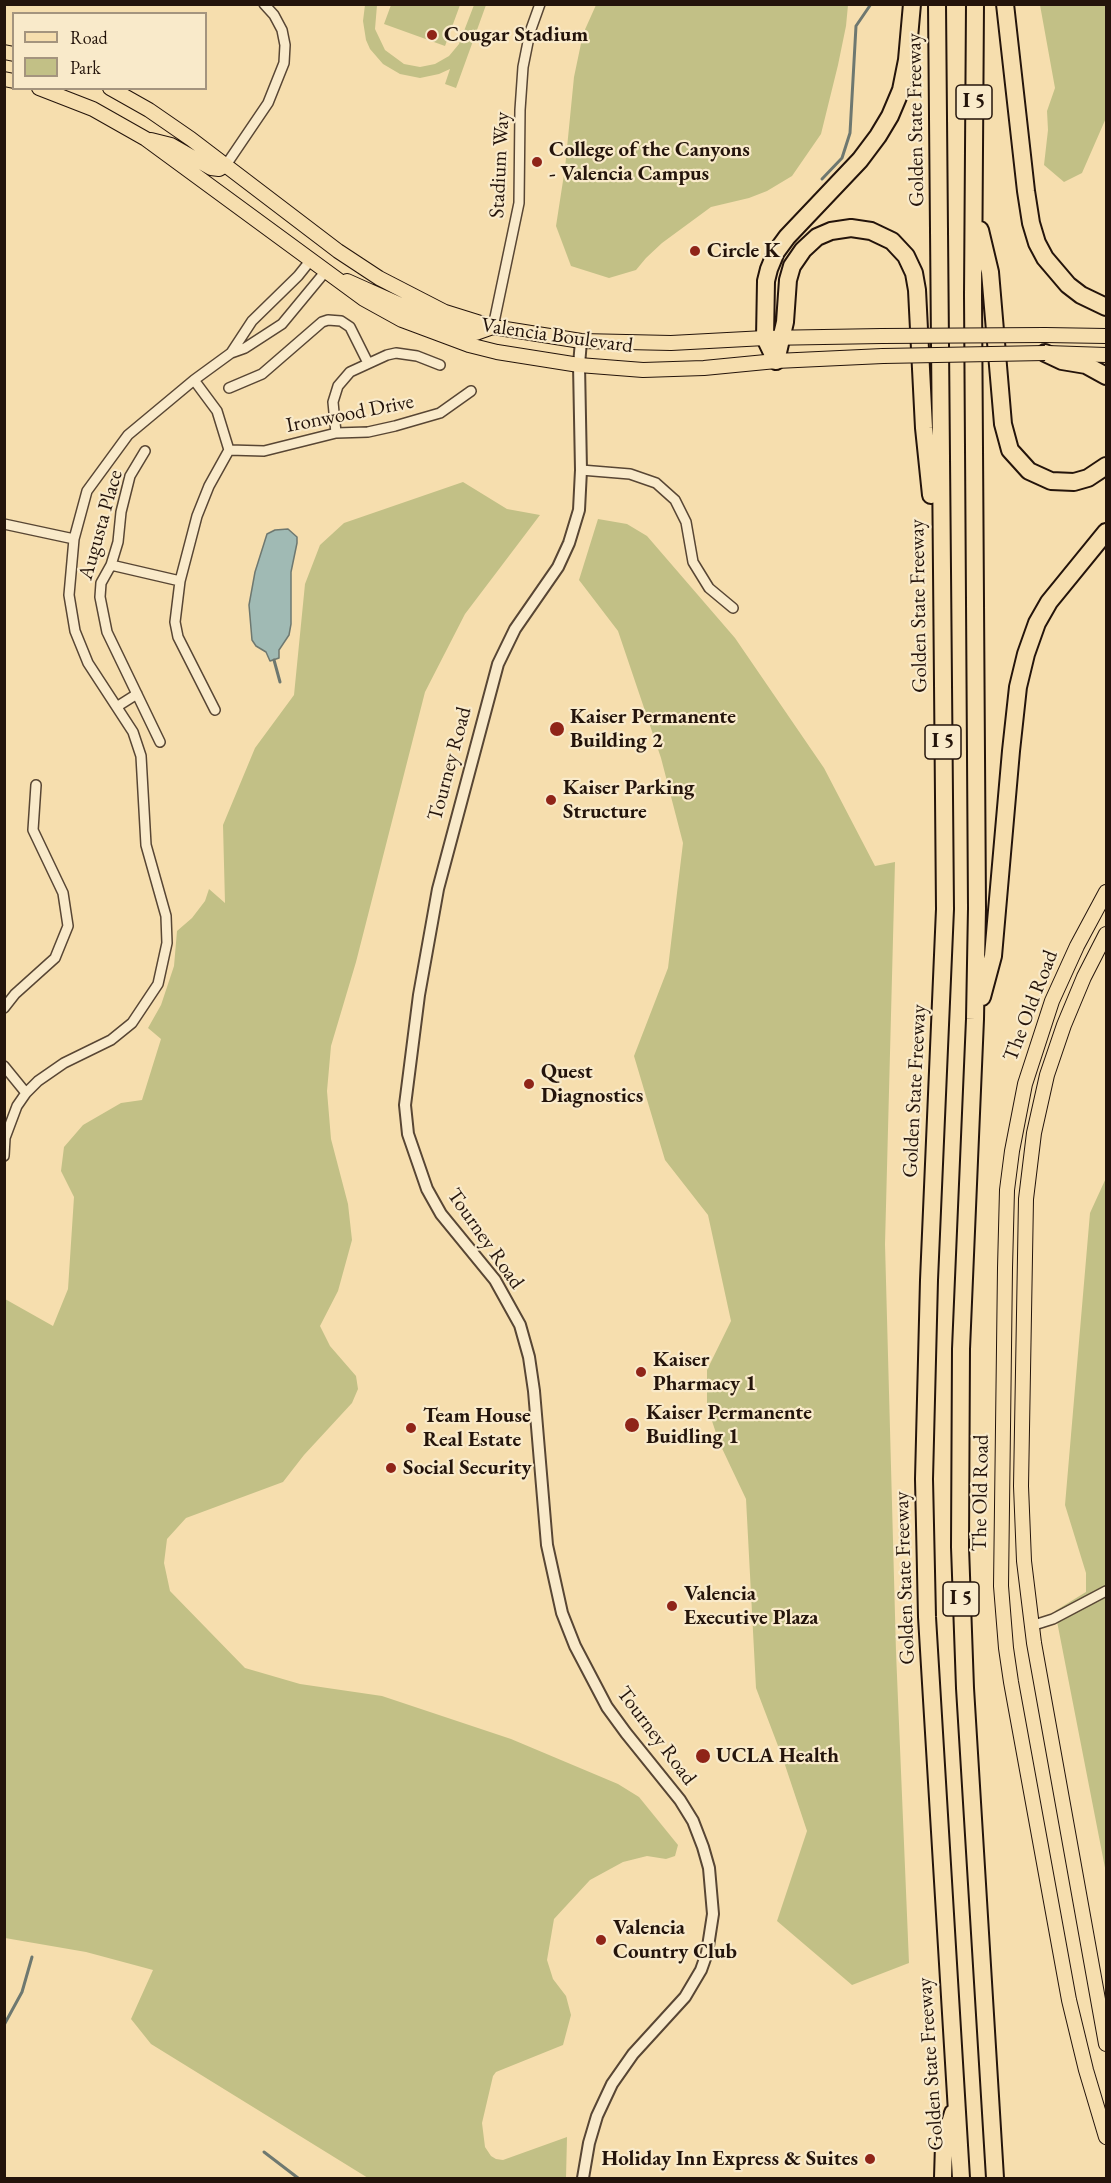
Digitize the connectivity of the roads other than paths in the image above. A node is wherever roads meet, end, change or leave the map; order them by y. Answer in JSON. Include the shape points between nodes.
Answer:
{"nodes":[{"id":1,"x":264,"y":4,"type":"edge"},
{"id":2,"x":540,"y":4,"type":"edge"},
{"id":3,"x":912,"y":4,"type":"edge"},
{"id":4,"x":938,"y":4,"type":"edge"},
{"id":5,"x":975,"y":4,"type":"edge"},
{"id":6,"x":1005,"y":4,"type":"edge"},
{"id":7,"x":44,"y":90,"type":"edge"},
{"id":8,"x":114,"y":90,"type":"edge"},
{"id":9,"x":146,"y":139,"type":"junction"},
{"id":10,"x":226,"y":165,"type":"junction"},
{"id":11,"x":973,"y":200,"type":"junction"},
{"id":12,"x":310,"y":261,"type":"junction"},
{"id":13,"x":325,"y":272,"type":"junction"},
{"id":14,"x":1107,"y":307,"type":"edge"},
{"id":15,"x":493,"y":327,"type":"junction"},
{"id":16,"x":1107,"y":336,"type":"edge"},
{"id":17,"x":765,"y":338,"type":"junction"},
{"id":18,"x":783,"y":338,"type":"junction"},
{"id":19,"x":581,"y":341,"type":"junction"},
{"id":20,"x":231,"y":353,"type":"junction"},
{"id":21,"x":1045,"y":353,"type":"junction"},
{"id":22,"x":1107,"y":354,"type":"edge"},
{"id":23,"x":776,"y":362,"type":"junction"},
{"id":24,"x":368,"y":363,"type":"junction"},
{"id":25,"x":440,"y":365,"type":"dead end"},
{"id":26,"x":579,"y":365,"type":"junction"},
{"id":27,"x":1107,"y":376,"type":"edge"},
{"id":28,"x":194,"y":380,"type":"junction"},
{"id":29,"x":229,"y":388,"type":"dead end"},
{"id":30,"x":471,"y":391,"type":"dead end"},
{"id":31,"x":336,"y":433,"type":"junction"},
{"id":32,"x":229,"y":450,"type":"junction"},
{"id":33,"x":145,"y":451,"type":"dead end"},
{"id":34,"x":1107,"y":466,"type":"edge"},
{"id":35,"x":581,"y":470,"type":"junction"},
{"id":36,"x":4,"y":524,"type":"edge"},
{"id":37,"x":1107,"y":532,"type":"edge"},
{"id":38,"x":74,"y":539,"type":"junction"},
{"id":39,"x":111,"y":565,"type":"junction"},
{"id":40,"x":180,"y":581,"type":"junction"},
{"id":41,"x":941,"y":586,"type":"junction"},
{"id":42,"x":733,"y":608,"type":"dead end"},
{"id":43,"x":137,"y":694,"type":"junction"},
{"id":44,"x":117,"y":706,"type":"junction"},
{"id":45,"x":214,"y":710,"type":"dead end"},
{"id":46,"x":160,"y":742,"type":"dead end"},
{"id":47,"x":36,"y":785,"type":"dead end"},
{"id":48,"x":1107,"y":892,"type":"edge"},
{"id":49,"x":1107,"y":934,"type":"edge"},
{"id":50,"x":4,"y":1008,"type":"edge"},
{"id":51,"x":975,"y":1019,"type":"junction"},
{"id":52,"x":4,"y":1066,"type":"edge"},
{"id":53,"x":26,"y":1093,"type":"junction"},
{"id":54,"x":4,"y":1156,"type":"edge"},
{"id":55,"x":1107,"y":1592,"type":"edge"},
{"id":56,"x":1031,"y":1626,"type":"junction"},
{"id":57,"x":1107,"y":2044,"type":"edge"},
{"id":58,"x":956,"y":2101,"type":"junction"},
{"id":59,"x":1107,"y":2138,"type":"edge"},
{"id":60,"x":583,"y":2178,"type":"edge"},
{"id":61,"x":944,"y":2178,"type":"edge"},
{"id":62,"x":961,"y":2178,"type":"edge"},
{"id":63,"x":995,"y":2178,"type":"edge"}],
"edges":[{"from":1,"to":10,"type":"street","via":[[282,30],[284,63],[268,103]]},
{"from":2,"to":15,"type":"street","name":"Stadium Way","via":[[523,67],[519,203]]},
{"from":3,"to":17,"type":"highway","via":[[907,60],[890,116],[860,160],[776,252],[766,281]]},
{"from":4,"to":41,"type":"highway","name":"Golden State Freeway","number":"I 5"},
{"from":5,"to":11,"type":"highway","number":"I 5"},
{"from":6,"to":14,"type":"highway","via":[[1026,191],[1037,243],[1068,285]]},
{"from":7,"to":9,"type":"main road","name":"Valencia Boulevard","via":[[93,109]]},
{"from":8,"to":10,"type":"main road","name":"Valencia Boulevard","via":[[149,110]]},
{"from":9,"to":10,"type":"main road","via":[[171,145],[211,168]]},
{"from":9,"to":12,"type":"main road","name":"Valencia Boulevard"},
{"from":10,"to":15,"type":"main road","name":"Valencia Boulevard","via":[[379,278],[445,312]]},
{"from":11,"to":34,"type":"highway","via":[[990,272],[1002,424],[1010,450],[1029,471],[1051,481],[1074,482]]},
{"from":11,"to":51,"type":"highway","number":"I 5"},
{"from":12,"to":13,"type":"main road","name":"Valencia Boulevard"},
{"from":12,"to":20,"type":"street","via":[[252,321]]},
{"from":13,"to":15,"type":"main road","via":[[462,329],[476,333]]},
{"from":13,"to":20,"type":"street","via":[[282,324]]},
{"from":13,"to":26,"type":"main road","name":"Valencia Boulevard","via":[[386,312],[444,336],[497,352]]},
{"from":15,"to":19,"type":"main road","name":"Valencia Boulevard"},
{"from":16,"to":18,"type":"main road","name":"Valencia Boulevard","bridge":true},
{"from":17,"to":18,"type":"main road","name":"Valencia Boulevard"},
{"from":17,"to":19,"type":"main road","name":"Valencia Boulevard","via":[[671,344]]},
{"from":17,"to":23,"type":"highway"},
{"from":18,"to":23,"type":"highway"},
{"from":18,"to":41,"type":"highway","via":[[792,266],[817,237],[851,228],[871,231],[892,241],[906,256],[917,290],[924,428]]},
{"from":19,"to":26,"type":"street","name":"Tourney Road"},
{"from":20,"to":28,"type":"street"},
{"from":21,"to":22,"type":"main road","name":"Valencia Boulevard"},
{"from":21,"to":23,"type":"main road","name":"Valencia Boulevard","bridge":true},
{"from":21,"to":27,"type":"highway","via":[[1062,361],[1086,364]]},
{"from":23,"to":26,"type":"main road","name":"Valencia Boulevard","via":[[653,369]]},
{"from":24,"to":25,"type":"street","via":[[396,353]]},
{"from":24,"to":29,"type":"street","via":[[350,327],[328,320],[262,374]]},
{"from":24,"to":31,"type":"street","via":[[350,372],[337,390],[332,409]]},
{"from":26,"to":35,"type":"street","name":"Tourney Road"},
{"from":28,"to":32,"type":"street","via":[[217,411]]},
{"from":28,"to":38,"type":"street","via":[[128,435],[87,491]]},
{"from":30,"to":31,"type":"street","name":"Ironwood Drive","via":[[440,413],[368,432]]},
{"from":31,"to":32,"type":"street","name":"Ironwood Drive","via":[[264,451]]},
{"from":32,"to":40,"type":"street","via":[[197,516]]},
{"from":33,"to":39,"type":"street","name":"Augusta Place","via":[[130,476]]},
{"from":35,"to":42,"type":"street","via":[[630,474],[656,483],[675,500],[686,522],[693,562],[709,588]]},
{"from":35,"to":60,"type":"street","name":"Tourney Road","via":[[579,510],[569,543],[558,567],[515,629],[498,664],[466,777],[438,890],[405,1106],[408,1134],[427,1189],[441,1214],[495,1280],[520,1325],[530,1357],[547,1545],[570,1635],[607,1707],[680,1800],[709,1868],[712,1933],[702,1970],[686,1997],[633,2054],[612,2084],[597,2116]]},
{"from":36,"to":38,"type":"street"},
{"from":37,"to":51,"type":"highway","via":[[1049,602],[1036,623],[1026,654],[1011,751],[993,956]]},
{"from":38,"to":44,"type":"street","via":[[69,595],[75,631],[88,663]]},
{"from":39,"to":40,"type":"street"},
{"from":39,"to":43,"type":"street","name":"Augusta Place","via":[[101,583],[106,632]]},
{"from":40,"to":45,"type":"street","via":[[175,622],[178,637]]},
{"from":41,"to":58,"type":"highway","name":"Golden State Freeway","number":"I 5","via":[[944,955],[924,1479],[927,1617]]},
{"from":43,"to":44,"type":"street"},
{"from":43,"to":46,"type":"street","name":"Augusta Place"},
{"from":44,"to":53,"type":"street","via":[[134,732],[141,756],[146,845],[166,916],[164,963],[158,984],[132,1023],[111,1040],[38,1081]]},
{"from":47,"to":50,"type":"street","via":[[33,830],[63,893],[68,926],[55,958]]},
{"from":48,"to":59,"type":"main road","name":"The Old Road","via":[[1052,1000],[1025,1084],[1012,1151],[1005,1258],[1001,1566],[1006,1648],[1045,1871],[1069,2000]]},
{"from":49,"to":56,"type":"main road","name":"The Old Road","via":[[1079,987],[1054,1052],[1029,1168],[1022,1486]]},
{"from":51,"to":63,"type":"highway","number":"I 5","via":[[961,1349],[960,1547]]},
{"from":52,"to":53,"type":"street"},
{"from":53,"to":54,"type":"street","via":[[17,1106]]},
{"from":55,"to":56,"type":"street"},
{"from":56,"to":57,"type":"main road","name":"The Old Road"},
{"from":58,"to":61,"type":"highway","number":"I 5","via":[[944,2144]]},
{"from":58,"to":62,"type":"highway","name":"Golden State Freeway","number":"I 5"}]}
